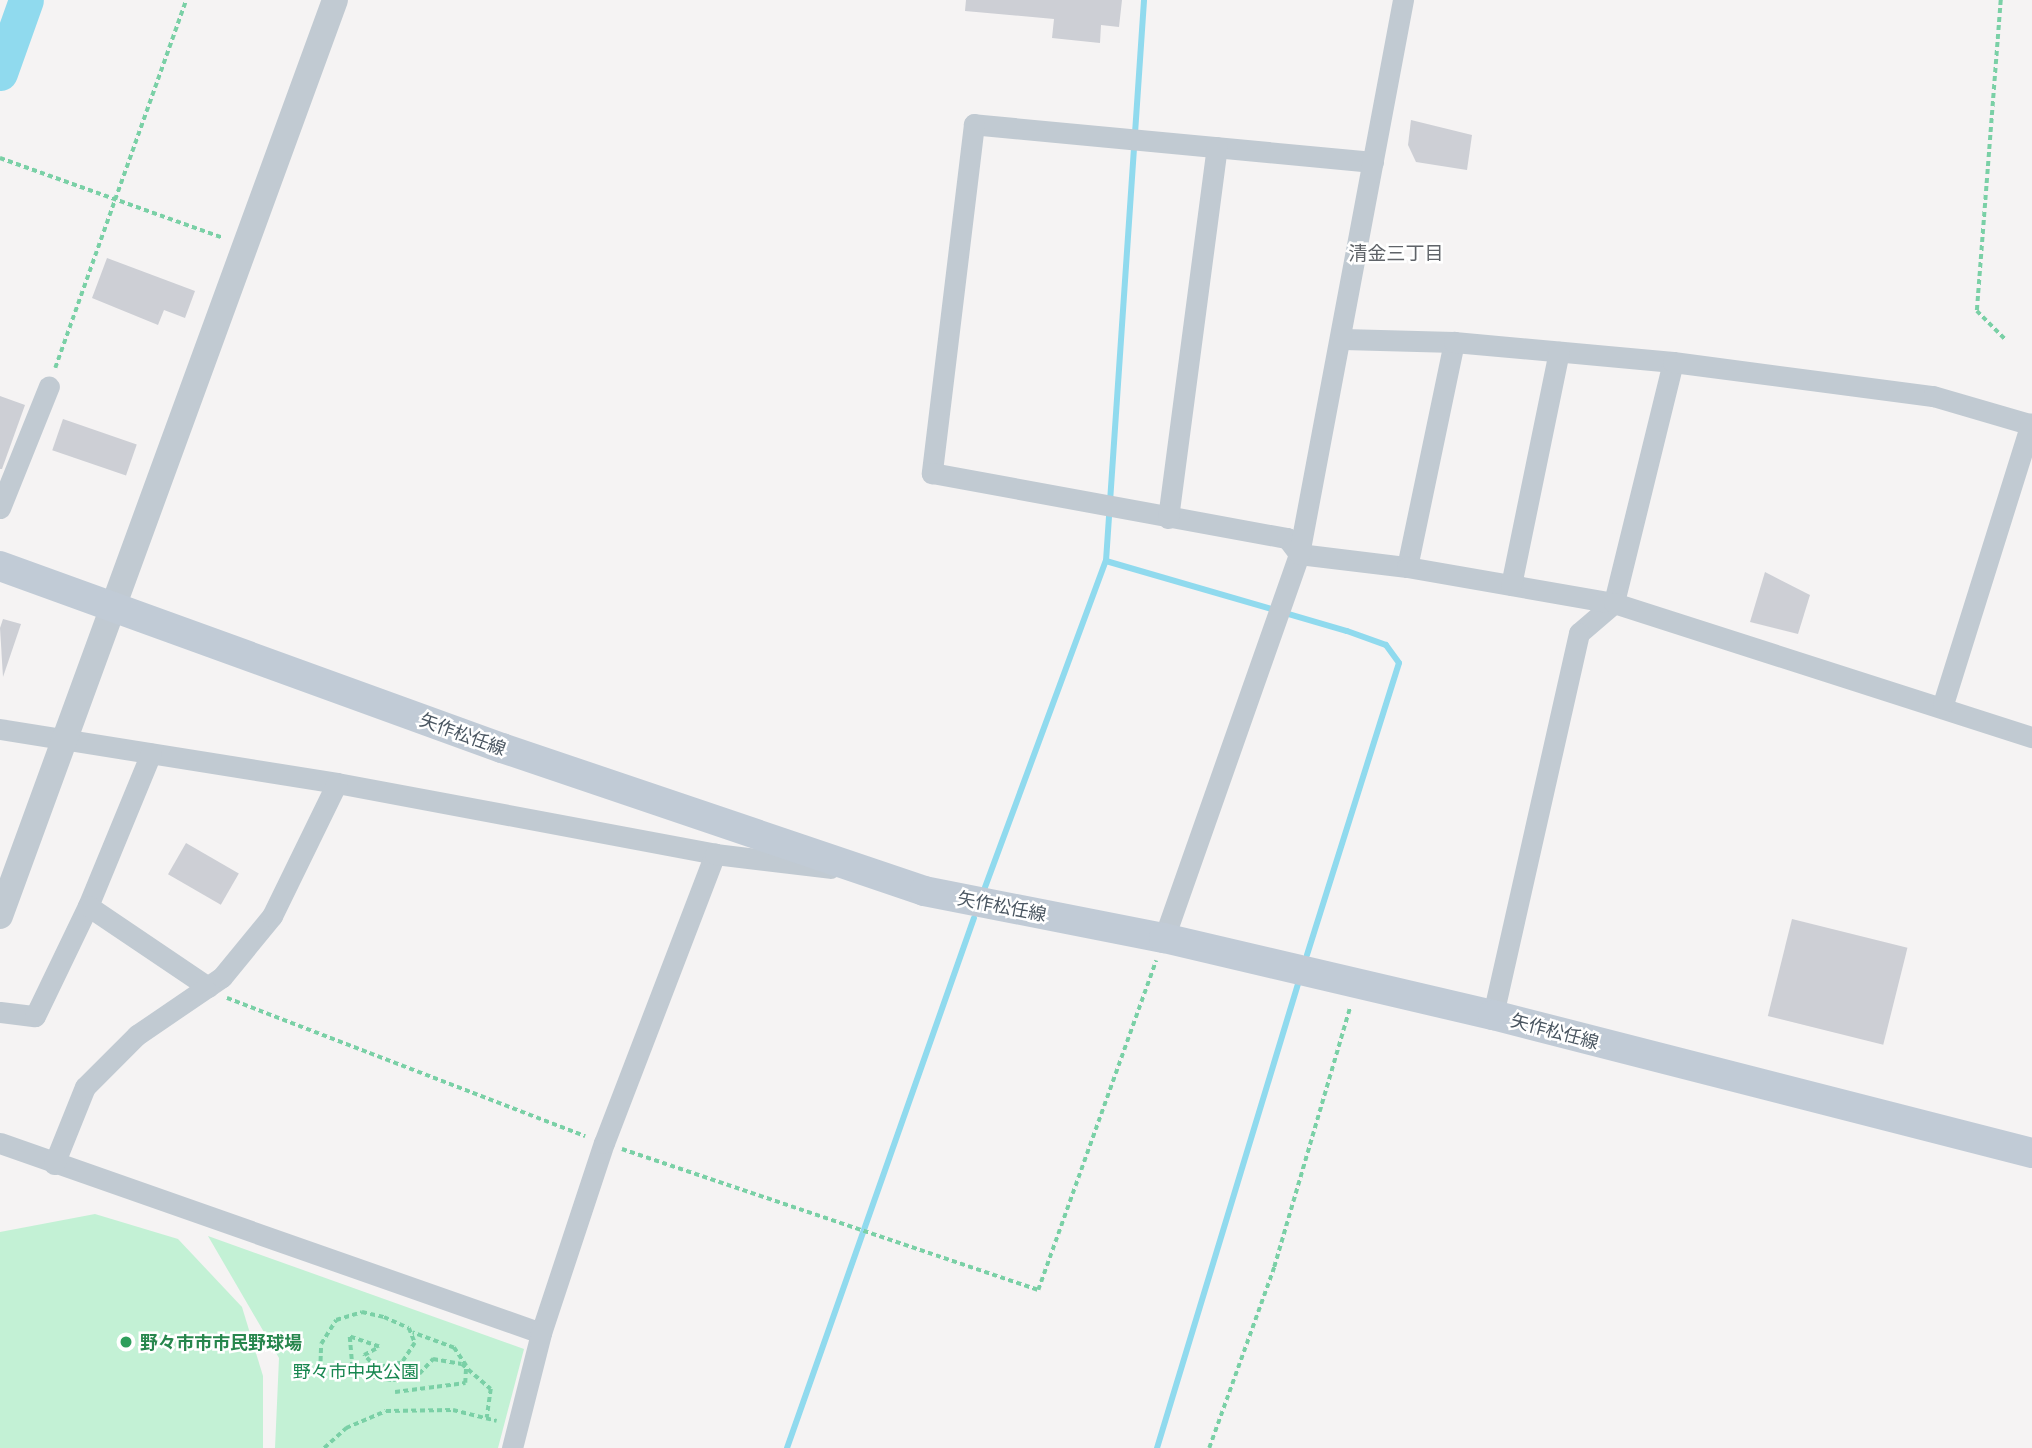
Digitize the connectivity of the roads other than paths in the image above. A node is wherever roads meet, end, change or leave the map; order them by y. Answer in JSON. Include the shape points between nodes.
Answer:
{"nodes":[{"id":1,"x":335,"y":0,"type":"edge"},
{"id":2,"x":1403,"y":0,"type":"edge"},
{"id":3,"x":1217,"y":147,"type":"junction"},
{"id":4,"x":1373,"y":162,"type":"junction"},
{"id":5,"x":1343,"y":340,"type":"junction"},
{"id":6,"x":1454,"y":342,"type":"junction"},
{"id":7,"x":1559,"y":352,"type":"junction"},
{"id":8,"x":1673,"y":362,"type":"junction"},
{"id":9,"x":49,"y":386,"type":"road end"},
{"id":10,"x":2031,"y":424,"type":"edge"},
{"id":11,"x":0,"y":508,"type":"edge"},
{"id":12,"x":1168,"y":518,"type":"junction"},
{"id":13,"x":1299,"y":554,"type":"junction"},
{"id":14,"x":0,"y":566,"type":"edge"},
{"id":15,"x":1407,"y":567,"type":"junction"},
{"id":16,"x":1511,"y":585,"type":"junction"},
{"id":17,"x":1614,"y":603,"type":"junction"},
{"id":18,"x":111,"y":609,"type":"junction"},
{"id":19,"x":1944,"y":704,"type":"junction"},
{"id":20,"x":0,"y":729,"type":"edge"},
{"id":21,"x":2032,"y":737,"type":"edge"},
{"id":22,"x":66,"y":740,"type":"junction"},
{"id":23,"x":151,"y":753,"type":"junction"},
{"id":24,"x":337,"y":783,"type":"junction"},
{"id":25,"x":715,"y":854,"type":"junction"},
{"id":26,"x":858,"y":872,"type":"junction"},
{"id":27,"x":88,"y":906,"type":"junction"},
{"id":28,"x":0,"y":916,"type":"edge"},
{"id":29,"x":1164,"y":938,"type":"junction"},
{"id":30,"x":208,"y":986,"type":"junction"},
{"id":31,"x":0,"y":1012,"type":"edge"},
{"id":32,"x":1493,"y":1015,"type":"junction"},
{"id":33,"x":0,"y":1143,"type":"edge"},
{"id":34,"x":2032,"y":1153,"type":"edge"},
{"id":35,"x":54,"y":1164,"type":"junction"},
{"id":36,"x":541,"y":1334,"type":"junction"},
{"id":37,"x":512,"y":1448,"type":"edge"}],
"edges":[{"from":1,"to":18,"type":"street"},
{"from":2,"to":4,"type":"street"},
{"from":3,"to":4,"type":"street"},
{"from":3,"to":12,"type":"street"},
{"from":3,"to":12,"type":"street","via":[[974,124],[932,473]]},
{"from":4,"to":5,"type":"street"},
{"from":5,"to":6,"type":"street"},
{"from":5,"to":13,"type":"street"},
{"from":6,"to":7,"type":"street"},
{"from":6,"to":15,"type":"street"},
{"from":7,"to":8,"type":"street"},
{"from":7,"to":16,"type":"street"},
{"from":8,"to":10,"type":"street","via":[[1933,396]]},
{"from":8,"to":17,"type":"street"},
{"from":9,"to":11,"type":"street"},
{"from":10,"to":19,"type":"street"},
{"from":12,"to":13,"type":"street","via":[[1287,538]]},
{"from":13,"to":15,"type":"street"},
{"from":13,"to":29,"type":"street","via":[[1280,619]]},
{"from":14,"to":18,"type":"main road","name":"矢作松任線"},
{"from":15,"to":16,"type":"street"},
{"from":16,"to":17,"type":"street"},
{"from":17,"to":19,"type":"street"},
{"from":17,"to":32,"type":"street","via":[[1579,634]]},
{"from":18,"to":22,"type":"street"},
{"from":18,"to":26,"type":"main road","name":"矢作松任線"},
{"from":19,"to":21,"type":"street"},
{"from":20,"to":22,"type":"street"},
{"from":22,"to":23,"type":"street"},
{"from":22,"to":28,"type":"street"},
{"from":23,"to":24,"type":"street"},
{"from":23,"to":27,"type":"street"},
{"from":24,"to":25,"type":"street"},
{"from":24,"to":30,"type":"street","via":[[272,916]]},
{"from":25,"to":26,"type":"street"},
{"from":25,"to":36,"type":"street","via":[[604,1143]]},
{"from":26,"to":29,"type":"main road","name":"矢作松任線","via":[[924,891]]},
{"from":27,"to":30,"type":"street"},
{"from":27,"to":31,"type":"street","via":[[35,1016]]},
{"from":29,"to":32,"type":"main road","name":"矢作松任線"},
{"from":30,"to":35,"type":"street","via":[[137,1035],[85,1087]]},
{"from":32,"to":34,"type":"main road","name":"矢作松任線"},
{"from":33,"to":35,"type":"street"},
{"from":35,"to":36,"type":"street"},
{"from":36,"to":37,"type":"street"}]}
